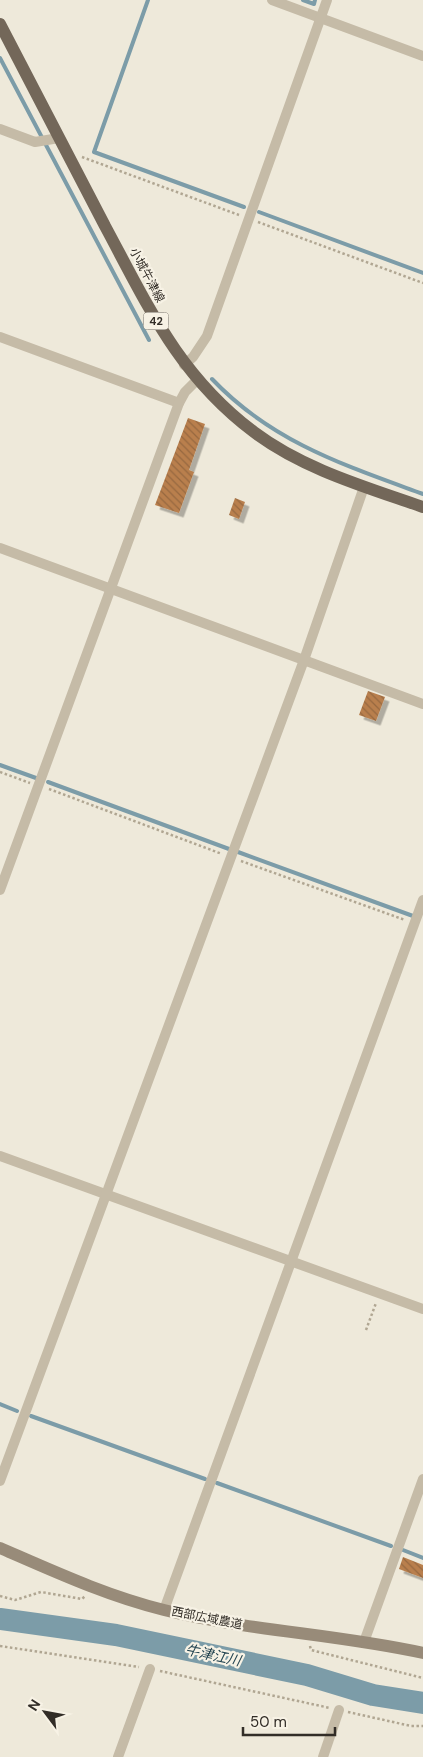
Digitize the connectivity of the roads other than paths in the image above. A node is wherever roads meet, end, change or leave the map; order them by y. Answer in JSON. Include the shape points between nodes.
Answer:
{"nodes":[{"id":1,"x":272,"y":0,"type":"edge"},
{"id":2,"x":327,"y":0,"type":"edge"},
{"id":3,"x":320,"y":18,"type":"junction"},
{"id":4,"x":0,"y":24,"type":"edge"},
{"id":5,"x":423,"y":56,"type":"edge"},
{"id":6,"x":0,"y":129,"type":"edge"},
{"id":7,"x":50,"y":140,"type":"junction"},
{"id":8,"x":0,"y":337,"type":"edge"},
{"id":9,"x":184,"y":365,"type":"junction"},
{"id":10,"x":197,"y":380,"type":"junction"},
{"id":11,"x":179,"y":403,"type":"junction"},
{"id":12,"x":364,"y":487,"type":"junction"},
{"id":13,"x":423,"y":507,"type":"edge"},
{"id":14,"x":0,"y":548,"type":"edge"},
{"id":15,"x":111,"y":589,"type":"junction"},
{"id":16,"x":304,"y":660,"type":"junction"},
{"id":17,"x":423,"y":704,"type":"edge"},
{"id":18,"x":0,"y":890,"type":"edge"},
{"id":19,"x":423,"y":900,"type":"edge"},
{"id":20,"x":0,"y":1156,"type":"edge"},
{"id":21,"x":106,"y":1193,"type":"junction"},
{"id":22,"x":290,"y":1261,"type":"junction"},
{"id":23,"x":423,"y":1309,"type":"edge"},
{"id":24,"x":423,"y":1479,"type":"edge"},
{"id":25,"x":0,"y":1481,"type":"edge"},
{"id":26,"x":0,"y":1548,"type":"edge"},
{"id":27,"x":164,"y":1610,"type":"junction"},
{"id":28,"x":364,"y":1642,"type":"junction"},
{"id":29,"x":423,"y":1653,"type":"edge"},
{"id":30,"x":150,"y":1669,"type":"road end"},
{"id":31,"x":340,"y":1710,"type":"road end"},
{"id":32,"x":118,"y":1757,"type":"edge"},
{"id":33,"x":323,"y":1757,"type":"edge"}],
"edges":[{"from":1,"to":3,"type":"street"},
{"from":2,"to":3,"type":"street"},
{"from":3,"to":5,"type":"street"},
{"from":3,"to":9,"type":"street","via":[[207,336]]},
{"from":4,"to":7,"type":"main road","name":"小城牛津線","number":"42"},
{"from":6,"to":7,"type":"street","via":[[35,142]]},
{"from":7,"to":9,"type":"main road","name":"小城牛津線","number":"42","via":[[68,156],[162,332]]},
{"from":8,"to":11,"type":"street"},
{"from":9,"to":10,"type":"main road","name":"小城牛津線","number":"42"},
{"from":10,"to":11,"type":"street"},
{"from":10,"to":12,"type":"main road","name":"小城牛津線","number":"42","via":[[234,416],[263,438],[317,468]]},
{"from":11,"to":15,"type":"street"},
{"from":12,"to":13,"type":"main road","name":"小城牛津線","number":"42"},
{"from":12,"to":16,"type":"street"},
{"from":14,"to":15,"type":"street"},
{"from":15,"to":16,"type":"street"},
{"from":15,"to":18,"type":"street"},
{"from":16,"to":17,"type":"street"},
{"from":16,"to":21,"type":"street"},
{"from":19,"to":22,"type":"street"},
{"from":20,"to":21,"type":"street"},
{"from":21,"to":22,"type":"street"},
{"from":21,"to":25,"type":"street"},
{"from":22,"to":23,"type":"street"},
{"from":22,"to":27,"type":"street"},
{"from":24,"to":28,"type":"street"},
{"from":26,"to":27,"type":"street","name":"西部広域農道","via":[[96,1588]]},
{"from":27,"to":28,"type":"street","name":"西部広域農道"},
{"from":28,"to":29,"type":"street","name":"西部広域農道"},
{"from":30,"to":32,"type":"street"},
{"from":31,"to":33,"type":"street"}]}
